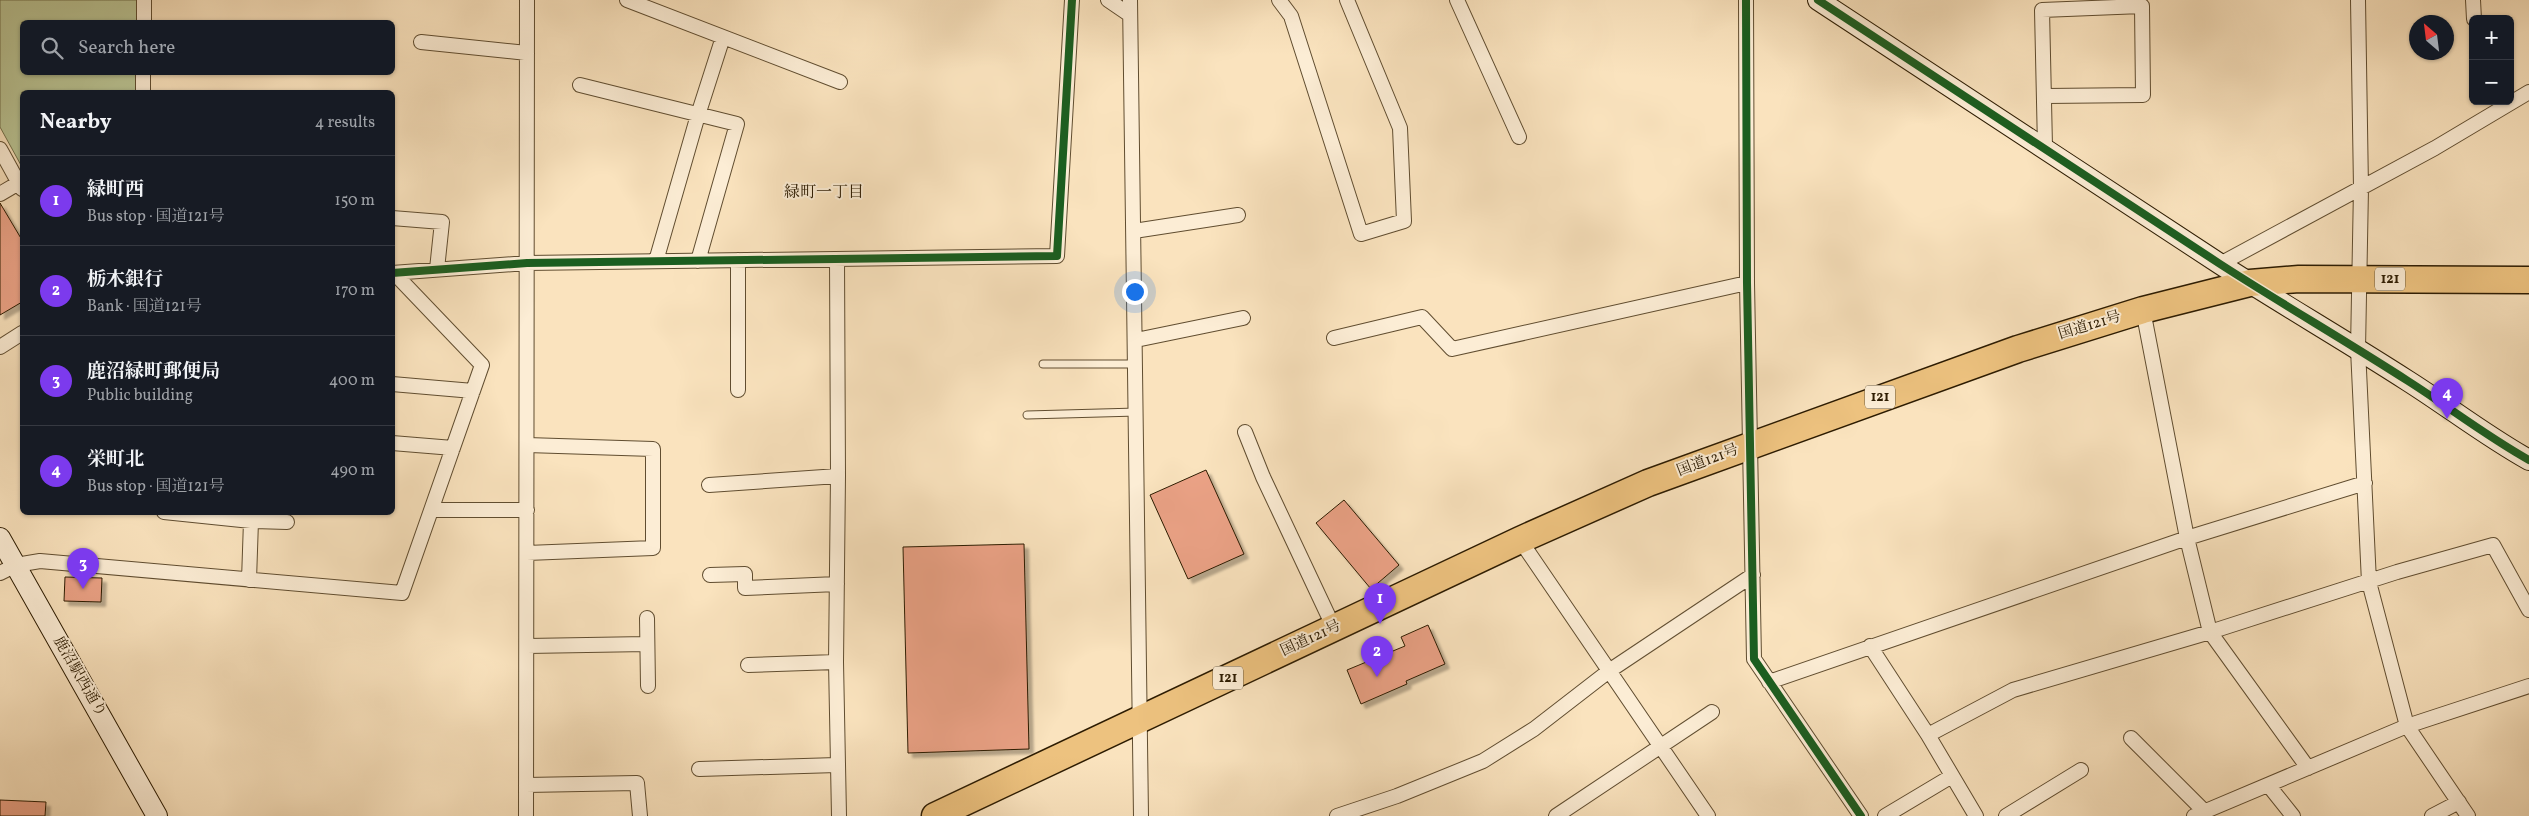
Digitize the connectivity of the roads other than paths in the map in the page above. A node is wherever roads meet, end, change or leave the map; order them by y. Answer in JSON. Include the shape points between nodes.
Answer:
{"nodes":[{"id":1,"x":144,"y":0,"type":"edge"},
{"id":2,"x":526,"y":0,"type":"edge"},
{"id":3,"x":628,"y":0,"type":"edge"},
{"id":4,"x":1072,"y":0,"type":"edge"},
{"id":5,"x":1108,"y":0,"type":"edge"},
{"id":6,"x":1130,"y":0,"type":"edge"},
{"id":7,"x":1279,"y":0,"type":"edge"},
{"id":8,"x":1347,"y":0,"type":"edge"},
{"id":9,"x":1457,"y":0,"type":"edge"},
{"id":10,"x":1746,"y":0,"type":"edge"},
{"id":11,"x":1818,"y":0,"type":"edge"},
{"id":12,"x":2358,"y":0,"type":"edge"},
{"id":13,"x":2473,"y":0,"type":"edge"},
{"id":14,"x":1130,"y":15,"type":"junction"},
{"id":15,"x":2474,"y":15,"type":"edge"},
{"id":16,"x":144,"y":20,"type":"edge"},
{"id":17,"x":723,"y":37,"type":"junction"},
{"id":18,"x":421,"y":42,"type":"dead end"},
{"id":19,"x":527,"y":53,"type":"junction"},
{"id":20,"x":143,"y":75,"type":"edge"},
{"id":21,"x":840,"y":82,"type":"dead end"},
{"id":22,"x":580,"y":85,"type":"dead end"},
{"id":23,"x":143,"y":90,"type":"edge"},
{"id":24,"x":2529,"y":92,"type":"edge"},
{"id":25,"x":2046,"y":96,"type":"junction"},
{"id":26,"x":698,"y":114,"type":"junction"},
{"id":27,"x":1519,"y":137,"type":"dead end"},
{"id":28,"x":2045,"y":147,"type":"junction"},
{"id":29,"x":0,"y":149,"type":"edge"},
{"id":30,"x":20,"y":182,"type":"edge"},
{"id":31,"x":20,"y":184,"type":"edge"},
{"id":32,"x":2361,"y":188,"type":"junction"},
{"id":33,"x":0,"y":194,"type":"edge"},
{"id":34,"x":1238,"y":215,"type":"dead end"},
{"id":35,"x":395,"y":218,"type":"edge"},
{"id":36,"x":1134,"y":231,"type":"junction"},
{"id":37,"x":837,"y":259,"type":"junction"},
{"id":38,"x":738,"y":260,"type":"junction"},
{"id":39,"x":656,"y":261,"type":"junction"},
{"id":40,"x":698,"y":261,"type":"junction"},
{"id":41,"x":527,"y":263,"type":"junction"},
{"id":42,"x":2220,"y":264,"type":"junction"},
{"id":43,"x":437,"y":269,"type":"junction"},
{"id":44,"x":395,"y":273,"type":"edge"},
{"id":45,"x":395,"y":274,"type":"edge"},
{"id":46,"x":2358,"y":279,"type":"junction"},
{"id":47,"x":2529,"y":280,"type":"edge"},
{"id":48,"x":1747,"y":283,"type":"junction"},
{"id":49,"x":2250,"y":283,"type":"junction"},
{"id":50,"x":2143,"y":310,"type":"junction"},
{"id":51,"x":1243,"y":318,"type":"dead end"},
{"id":52,"x":20,"y":334,"type":"edge"},
{"id":53,"x":1334,"y":338,"type":"dead end"},
{"id":54,"x":1136,"y":340,"type":"junction"},
{"id":55,"x":0,"y":346,"type":"edge"},
{"id":56,"x":2358,"y":349,"type":"junction"},
{"id":57,"x":1044,"y":364,"type":"dead end"},
{"id":58,"x":1136,"y":364,"type":"junction"},
{"id":59,"x":395,"y":384,"type":"edge"},
{"id":60,"x":738,"y":390,"type":"dead end"},
{"id":61,"x":473,"y":391,"type":"junction"},
{"id":62,"x":1137,"y":412,"type":"junction"},
{"id":63,"x":1027,"y":415,"type":"dead end"},
{"id":64,"x":1245,"y":432,"type":"dead end"},
{"id":65,"x":395,"y":443,"type":"edge"},
{"id":66,"x":1751,"y":444,"type":"junction"},
{"id":67,"x":527,"y":445,"type":"junction"},
{"id":68,"x":453,"y":448,"type":"junction"},
{"id":69,"x":2529,"y":460,"type":"edge"},
{"id":70,"x":838,"y":476,"type":"junction"},
{"id":71,"x":2364,"y":483,"type":"junction"},
{"id":72,"x":709,"y":484,"type":"dead end"},
{"id":73,"x":432,"y":510,"type":"junction"},
{"id":74,"x":527,"y":510,"type":"junction"},
{"id":75,"x":193,"y":515,"type":"edge"},
{"id":76,"x":251,"y":521,"type":"junction"},
{"id":77,"x":287,"y":522,"type":"dead end"},
{"id":78,"x":0,"y":538,"type":"edge"},
{"id":79,"x":2187,"y":538,"type":"junction"},
{"id":80,"x":1520,"y":540,"type":"junction"},
{"id":81,"x":527,"y":552,"type":"junction"},
{"id":82,"x":8,"y":569,"type":"edge"},
{"id":83,"x":710,"y":575,"type":"dead end"},
{"id":84,"x":1753,"y":575,"type":"junction"},
{"id":85,"x":250,"y":580,"type":"junction"},
{"id":86,"x":2369,"y":582,"type":"junction"},
{"id":87,"x":837,"y":584,"type":"junction"},
{"id":88,"x":2529,"y":610,"type":"edge"},
{"id":89,"x":647,"y":618,"type":"dead end"},
{"id":90,"x":1334,"y":628,"type":"junction"},
{"id":91,"x":2210,"y":632,"type":"junction"},
{"id":92,"x":647,"y":644,"type":"junction"},
{"id":93,"x":527,"y":646,"type":"junction"},
{"id":94,"x":1870,"y":646,"type":"junction"},
{"id":95,"x":836,"y":662,"type":"junction"},
{"id":96,"x":748,"y":665,"type":"dead end"},
{"id":97,"x":1609,"y":671,"type":"junction"},
{"id":98,"x":1769,"y":682,"type":"junction"},
{"id":99,"x":648,"y":686,"type":"dead end"},
{"id":100,"x":2529,"y":686,"type":"edge"},
{"id":101,"x":1712,"y":712,"type":"dead end"},
{"id":102,"x":1140,"y":719,"type":"junction"},
{"id":103,"x":2407,"y":726,"type":"junction"},
{"id":104,"x":1928,"y":735,"type":"junction"},
{"id":105,"x":2132,"y":738,"type":"dead end"},
{"id":106,"x":1661,"y":748,"type":"junction"},
{"id":107,"x":837,"y":765,"type":"junction"},
{"id":108,"x":2308,"y":768,"type":"junction"},
{"id":109,"x":699,"y":769,"type":"dead end"},
{"id":110,"x":2081,"y":770,"type":"dead end"},
{"id":111,"x":1952,"y":776,"type":"junction"},
{"id":112,"x":526,"y":784,"type":"junction"},
{"id":113,"x":2269,"y":786,"type":"junction"},
{"id":114,"x":2458,"y":802,"type":"junction"},
{"id":115,"x":2200,"y":814,"type":"edge"},
{"id":116,"x":158,"y":816,"type":"edge"},
{"id":117,"x":526,"y":816,"type":"edge"},
{"id":118,"x":640,"y":816,"type":"edge"},
{"id":119,"x":839,"y":816,"type":"edge"},
{"id":120,"x":935,"y":816,"type":"edge"},
{"id":121,"x":1141,"y":816,"type":"edge"},
{"id":122,"x":1337,"y":816,"type":"edge"},
{"id":123,"x":1556,"y":816,"type":"edge"},
{"id":124,"x":1708,"y":816,"type":"edge"},
{"id":125,"x":1861,"y":816,"type":"edge"},
{"id":126,"x":1885,"y":816,"type":"edge"},
{"id":127,"x":1976,"y":816,"type":"edge"},
{"id":128,"x":2006,"y":816,"type":"edge"},
{"id":129,"x":2293,"y":816,"type":"edge"},
{"id":130,"x":2432,"y":816,"type":"edge"},
{"id":131,"x":2468,"y":816,"type":"edge"}],
"edges":[{"from":1,"to":16,"type":"street"},
{"from":2,"to":19,"type":"street"},
{"from":3,"to":17,"type":"street"},
{"from":4,"to":37,"type":"street","via":[[1057,256]]},
{"from":5,"to":14,"type":"street"},
{"from":6,"to":14,"type":"street"},
{"from":7,"to":8,"type":"street","via":[[1291,16],[1361,234],[1404,221],[1400,128]]},
{"from":9,"to":27,"type":"street"},
{"from":10,"to":48,"type":"street"},
{"from":11,"to":28,"type":"street"},
{"from":12,"to":32,"type":"street"},
{"from":13,"to":15,"type":"street"},
{"from":14,"to":36,"type":"street"},
{"from":17,"to":21,"type":"street"},
{"from":17,"to":26,"type":"street"},
{"from":18,"to":19,"type":"street"},
{"from":19,"to":41,"type":"street"},
{"from":20,"to":23,"type":"street"},
{"from":22,"to":26,"type":"street"},
{"from":24,"to":32,"type":"street"},
{"from":25,"to":25,"type":"street","via":[[2042,10],[2142,6],[2143,95]]},
{"from":25,"to":28,"type":"street"},
{"from":26,"to":39,"type":"street"},
{"from":26,"to":40,"type":"street","via":[[737,124]]},
{"from":28,"to":42,"type":"street"},
{"from":29,"to":30,"type":"street"},
{"from":31,"to":33,"type":"street"},
{"from":32,"to":42,"type":"street"},
{"from":32,"to":46,"type":"street"},
{"from":34,"to":36,"type":"street"},
{"from":35,"to":43,"type":"street","via":[[442,222]]},
{"from":36,"to":54,"type":"street"},
{"from":37,"to":38,"type":"street"},
{"from":37,"to":70,"type":"street"},
{"from":38,"to":40,"type":"street"},
{"from":38,"to":60,"type":"street"},
{"from":39,"to":40,"type":"street"},
{"from":39,"to":41,"type":"street"},
{"from":41,"to":43,"type":"street"},
{"from":41,"to":67,"type":"street"},
{"from":42,"to":49,"type":"street"},
{"from":43,"to":44,"type":"street"},
{"from":45,"to":61,"type":"street","via":[[482,365]]},
{"from":46,"to":47,"type":"highway","name":"国道121号","number":"121"},
{"from":46,"to":49,"type":"highway","name":"国道121号","number":"121"},
{"from":46,"to":56,"type":"street"},
{"from":48,"to":53,"type":"street","via":[[1452,349],[1422,317]]},
{"from":48,"to":66,"type":"street"},
{"from":49,"to":50,"type":"highway","name":"国道121号","number":"121"},
{"from":49,"to":56,"type":"street"},
{"from":50,"to":66,"type":"highway","name":"国道121号","number":"121","via":[[2018,349]]},
{"from":50,"to":79,"type":"street"},
{"from":51,"to":54,"type":"street"},
{"from":52,"to":55,"type":"street"},
{"from":54,"to":58,"type":"street"},
{"from":56,"to":69,"type":"street"},
{"from":56,"to":71,"type":"street"},
{"from":57,"to":58,"type":"lane"},
{"from":58,"to":62,"type":"street"},
{"from":59,"to":61,"type":"street"},
{"from":61,"to":68,"type":"street"},
{"from":62,"to":63,"type":"lane"},
{"from":62,"to":102,"type":"street"},
{"from":64,"to":90,"type":"street"},
{"from":65,"to":68,"type":"street"},
{"from":66,"to":80,"type":"highway","name":"国道121号","number":"121","via":[[1648,483]]},
{"from":66,"to":84,"type":"street"},
{"from":67,"to":74,"type":"street"},
{"from":67,"to":81,"type":"street","via":[[653,449],[654,548]]},
{"from":68,"to":73,"type":"street"},
{"from":70,"to":72,"type":"street"},
{"from":70,"to":87,"type":"street"},
{"from":71,"to":79,"type":"street"},
{"from":71,"to":86,"type":"street"},
{"from":73,"to":74,"type":"street"},
{"from":73,"to":85,"type":"street","via":[[402,593]]},
{"from":74,"to":81,"type":"street"},
{"from":75,"to":76,"type":"street"},
{"from":76,"to":77,"type":"street"},
{"from":76,"to":85,"type":"street"},
{"from":78,"to":82,"type":"street","name":"鹿沼駅西通り"},
{"from":79,"to":91,"type":"street"},
{"from":79,"to":94,"type":"street"},
{"from":80,"to":90,"type":"highway","name":"国道121号","number":"121"},
{"from":80,"to":97,"type":"street"},
{"from":81,"to":93,"type":"street"},
{"from":82,"to":85,"type":"street","via":[[40,561]]},
{"from":82,"to":116,"type":"street","name":"鹿沼駅西通り"},
{"from":83,"to":87,"type":"street","via":[[744,574],[745,588]]},
{"from":84,"to":97,"type":"street"},
{"from":84,"to":98,"type":"street","via":[[1754,659]]},
{"from":86,"to":88,"type":"street","via":[[2494,545]]},
{"from":86,"to":91,"type":"street"},
{"from":86,"to":103,"type":"street"},
{"from":87,"to":95,"type":"street"},
{"from":89,"to":92,"type":"street"},
{"from":90,"to":102,"type":"highway","name":"国道121号","number":"121"},
{"from":91,"to":104,"type":"street","via":[[2013,690]]},
{"from":91,"to":108,"type":"street"},
{"from":92,"to":93,"type":"street"},
{"from":92,"to":99,"type":"street"},
{"from":93,"to":112,"type":"street"},
{"from":94,"to":98,"type":"street"},
{"from":94,"to":104,"type":"street"},
{"from":95,"to":96,"type":"street"},
{"from":95,"to":107,"type":"street"},
{"from":97,"to":106,"type":"street"},
{"from":97,"to":122,"type":"street","via":[[1534,729],[1483,761]]},
{"from":98,"to":125,"type":"street"},
{"from":100,"to":103,"type":"street"},
{"from":101,"to":106,"type":"street"},
{"from":102,"to":120,"type":"highway","name":"国道121号","number":"121"},
{"from":102,"to":121,"type":"street"},
{"from":103,"to":108,"type":"street"},
{"from":103,"to":114,"type":"street"},
{"from":104,"to":111,"type":"street"},
{"from":105,"to":115,"type":"street"},
{"from":106,"to":123,"type":"street"},
{"from":106,"to":124,"type":"street"},
{"from":107,"to":109,"type":"street"},
{"from":107,"to":119,"type":"street"},
{"from":108,"to":113,"type":"street"},
{"from":110,"to":128,"type":"street"},
{"from":111,"to":126,"type":"street"},
{"from":111,"to":127,"type":"street"},
{"from":112,"to":117,"type":"street"},
{"from":112,"to":118,"type":"street","via":[[638,783]]},
{"from":113,"to":115,"type":"street"},
{"from":113,"to":129,"type":"street"},
{"from":114,"to":130,"type":"street"},
{"from":114,"to":131,"type":"street"}]}
